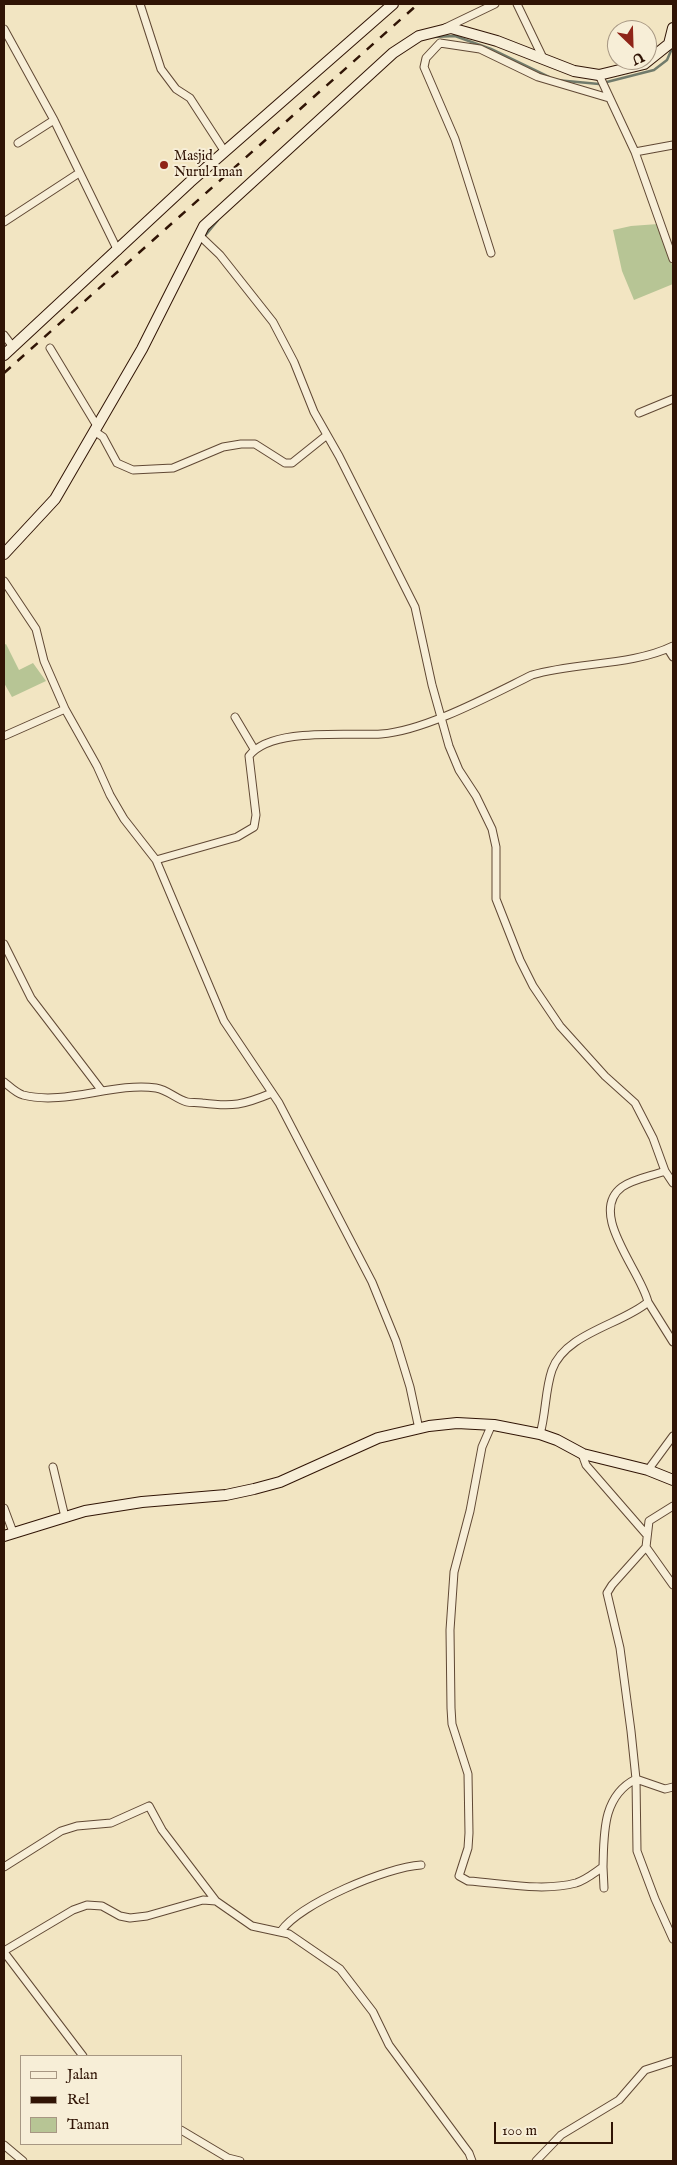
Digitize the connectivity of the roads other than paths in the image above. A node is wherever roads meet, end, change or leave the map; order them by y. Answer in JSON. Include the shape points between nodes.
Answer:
{"nodes":[{"id":1,"x":140,"y":4,"type":"edge"},
{"id":2,"x":393,"y":4,"type":"edge"},
{"id":3,"x":494,"y":4,"type":"edge"},
{"id":4,"x":517,"y":4,"type":"edge"},
{"id":5,"x":673,"y":28,"type":"edge"},
{"id":6,"x":4,"y":29,"type":"edge"},
{"id":7,"x":440,"y":35,"type":"junction"},
{"id":8,"x":543,"y":58,"type":"junction"},
{"id":9,"x":600,"y":78,"type":"junction"},
{"id":10,"x":608,"y":96,"type":"junction"},
{"id":11,"x":54,"y":120,"type":"junction"},
{"id":12,"x":18,"y":144,"type":"dead end"},
{"id":13,"x":673,"y":145,"type":"edge"},
{"id":14,"x":225,"y":152,"type":"junction"},
{"id":15,"x":635,"y":152,"type":"junction"},
{"id":16,"x":79,"y":174,"type":"junction"},
{"id":17,"x":4,"y":222,"type":"edge"},
{"id":18,"x":200,"y":235,"type":"junction"},
{"id":19,"x":118,"y":251,"type":"junction"},
{"id":20,"x":491,"y":253,"type":"dead end"},
{"id":21,"x":673,"y":259,"type":"edge"},
{"id":22,"x":4,"y":335,"type":"edge"},
{"id":23,"x":13,"y":347,"type":"junction"},
{"id":24,"x":50,"y":348,"type":"dead end"},
{"id":25,"x":4,"y":355,"type":"edge"},
{"id":26,"x":673,"y":399,"type":"edge"},
{"id":27,"x":638,"y":414,"type":"dead end"},
{"id":28,"x":97,"y":431,"type":"junction"},
{"id":29,"x":328,"y":435,"type":"junction"},
{"id":30,"x":4,"y":554,"type":"edge"},
{"id":31,"x":4,"y":581,"type":"edge"},
{"id":32,"x":670,"y":648,"type":"edge"},
{"id":33,"x":673,"y":657,"type":"edge"},
{"id":34,"x":65,"y":709,"type":"junction"},
{"id":35,"x":442,"y":716,"type":"junction"},
{"id":36,"x":235,"y":718,"type":"dead end"},
{"id":37,"x":4,"y":736,"type":"edge"},
{"id":38,"x":254,"y":749,"type":"junction"},
{"id":39,"x":156,"y":860,"type":"junction"},
{"id":40,"x":4,"y":944,"type":"edge"},
{"id":41,"x":4,"y":1082,"type":"edge"},
{"id":42,"x":102,"y":1091,"type":"junction"},
{"id":43,"x":272,"y":1093,"type":"junction"},
{"id":44,"x":665,"y":1171,"type":"junction"},
{"id":45,"x":673,"y":1183,"type":"edge"},
{"id":46,"x":648,"y":1302,"type":"junction"},
{"id":47,"x":673,"y":1342,"type":"edge"},
{"id":48,"x":492,"y":1424,"type":"junction"},
{"id":49,"x":418,"y":1428,"type":"junction"},
{"id":50,"x":540,"y":1434,"type":"junction"},
{"id":51,"x":673,"y":1436,"type":"edge"},
{"id":52,"x":582,"y":1454,"type":"junction"},
{"id":53,"x":53,"y":1467,"type":"dead end"},
{"id":54,"x":648,"y":1470,"type":"junction"},
{"id":55,"x":673,"y":1480,"type":"edge"},
{"id":56,"x":673,"y":1506,"type":"edge"},
{"id":57,"x":4,"y":1508,"type":"edge"},
{"id":58,"x":65,"y":1517,"type":"junction"},
{"id":59,"x":8,"y":1534,"type":"edge"},
{"id":60,"x":646,"y":1534,"type":"junction"},
{"id":61,"x":646,"y":1547,"type":"junction"},
{"id":62,"x":673,"y":1585,"type":"edge"},
{"id":63,"x":636,"y":1779,"type":"junction"},
{"id":64,"x":673,"y":1787,"type":"edge"},
{"id":65,"x":421,"y":1865,"type":"dead end"},
{"id":66,"x":4,"y":1867,"type":"edge"},
{"id":67,"x":602,"y":1867,"type":"junction"},
{"id":68,"x":604,"y":1888,"type":"dead end"},
{"id":69,"x":216,"y":1901,"type":"junction"},
{"id":70,"x":281,"y":1931,"type":"junction"},
{"id":71,"x":673,"y":1939,"type":"edge"},
{"id":72,"x":4,"y":1952,"type":"edge"},
{"id":73,"x":82,"y":2055,"type":"edge"},
{"id":74,"x":673,"y":2061,"type":"edge"},
{"id":75,"x":182,"y":2131,"type":"edge"},
{"id":76,"x":4,"y":2145,"type":"edge"},
{"id":77,"x":23,"y":2161,"type":"edge"},
{"id":78,"x":240,"y":2161,"type":"edge"},
{"id":79,"x":472,"y":2161,"type":"edge"},
{"id":80,"x":536,"y":2161,"type":"edge"}],
"edges":[{"from":1,"to":14,"type":"street","via":[[160,70],[176,89],[190,98]]},
{"from":2,"to":14,"type":"street"},
{"from":3,"to":7,"type":"street"},
{"from":4,"to":8,"type":"street"},
{"from":5,"to":9,"type":"street","via":[[668,44],[644,64]]},
{"from":6,"to":11,"type":"street"},
{"from":7,"to":8,"type":"street","via":[[457,30],[497,40]]},
{"from":7,"to":10,"type":"street","via":[[480,49],[538,77]]},
{"from":7,"to":18,"type":"street","via":[[419,36],[377,67],[210,219]]},
{"from":7,"to":20,"type":"street","via":[[424,67],[455,138]]},
{"from":8,"to":9,"type":"street","via":[[574,72]]},
{"from":9,"to":10,"type":"street"},
{"from":10,"to":15,"type":"street"},
{"from":11,"to":12,"type":"street"},
{"from":11,"to":16,"type":"street"},
{"from":13,"to":15,"type":"street"},
{"from":14,"to":19,"type":"street"},
{"from":15,"to":21,"type":"street"},
{"from":16,"to":17,"type":"street"},
{"from":16,"to":19,"type":"street"},
{"from":18,"to":28,"type":"street"},
{"from":18,"to":29,"type":"street","via":[[273,322],[294,362],[314,412]]},
{"from":19,"to":23,"type":"street"},
{"from":22,"to":23,"type":"street"},
{"from":23,"to":25,"type":"street"},
{"from":24,"to":28,"type":"street"},
{"from":26,"to":27,"type":"street"},
{"from":28,"to":29,"type":"street","via":[[117,463],[133,470],[173,468],[223,447],[241,444],[254,444],[285,463],[292,463]]},
{"from":28,"to":30,"type":"street","via":[[55,499]]},
{"from":29,"to":35,"type":"street","via":[[415,606]]},
{"from":31,"to":34,"type":"street","via":[[36,629],[44,662]]},
{"from":32,"to":33,"type":"street"},
{"from":32,"to":35,"type":"street","via":[[532,675]]},
{"from":34,"to":37,"type":"street"},
{"from":34,"to":39,"type":"street","via":[[124,819]]},
{"from":35,"to":38,"type":"street","via":[[421,725],[382,734],[295,736],[261,744]]},
{"from":35,"to":44,"type":"street","via":[[459,770],[492,829],[496,847],[496,899],[520,960],[560,1026],[605,1076],[635,1103]]},
{"from":36,"to":38,"type":"street"},
{"from":38,"to":39,"type":"street","via":[[249,756],[256,815],[254,826],[237,837]]},
{"from":39,"to":43,"type":"street","via":[[224,1021]]},
{"from":40,"to":42,"type":"street","via":[[31,998]]},
{"from":41,"to":42,"type":"street","via":[[22,1095],[72,1096]]},
{"from":42,"to":43,"type":"street","via":[[155,1088],[171,1092],[186,1102],[221,1106],[241,1105]]},
{"from":43,"to":49,"type":"street","via":[[372,1282],[396,1341]]},
{"from":44,"to":45,"type":"street"},
{"from":44,"to":46,"type":"street","via":[[622,1187],[612,1199],[608,1212]]},
{"from":46,"to":47,"type":"street"},
{"from":46,"to":50,"type":"street","via":[[578,1341],[556,1360]]},
{"from":48,"to":49,"type":"street","via":[[457,1423]]},
{"from":48,"to":50,"type":"street"},
{"from":48,"to":67,"type":"street","via":[[482,1447],[454,1572],[451,1606],[452,1724],[468,1774],[470,1810],[468,1848],[459,1876],[468,1880],[544,1886],[575,1883]]},
{"from":49,"to":58,"type":"street","via":[[378,1438],[280,1482],[254,1489],[226,1495],[142,1502]]},
{"from":50,"to":52,"type":"street"},
{"from":51,"to":54,"type":"street"},
{"from":52,"to":54,"type":"street"},
{"from":52,"to":60,"type":"street","via":[[582,1460]]},
{"from":53,"to":58,"type":"street"},
{"from":54,"to":55,"type":"street"},
{"from":56,"to":60,"type":"street","via":[[649,1521]]},
{"from":57,"to":59,"type":"street"},
{"from":58,"to":59,"type":"street"},
{"from":60,"to":61,"type":"street"},
{"from":61,"to":62,"type":"street"},
{"from":61,"to":63,"type":"street","via":[[607,1593],[626,1687]]},
{"from":63,"to":64,"type":"street","via":[[665,1789]]},
{"from":63,"to":67,"type":"street","via":[[619,1792],[605,1819]]},
{"from":63,"to":71,"type":"street","via":[[637,1851]]},
{"from":65,"to":70,"type":"street","via":[[403,1866],[332,1895],[291,1919]]},
{"from":66,"to":69,"type":"street","via":[[62,1831],[77,1826],[111,1823],[149,1806],[162,1830]]},
{"from":67,"to":68,"type":"street"},
{"from":69,"to":70,"type":"street","via":[[252,1926]]},
{"from":69,"to":72,"type":"street","via":[[203,1900],[130,1918],[102,1906],[88,1905],[73,1910]]},
{"from":70,"to":79,"type":"street","via":[[340,1969],[350,1980],[373,2012],[389,2045]]},
{"from":72,"to":73,"type":"street"},
{"from":74,"to":80,"type":"street","via":[[645,2070],[619,2100],[561,2135]]},
{"from":75,"to":78,"type":"street","via":[[228,2158]]},
{"from":76,"to":77,"type":"street"}]}
